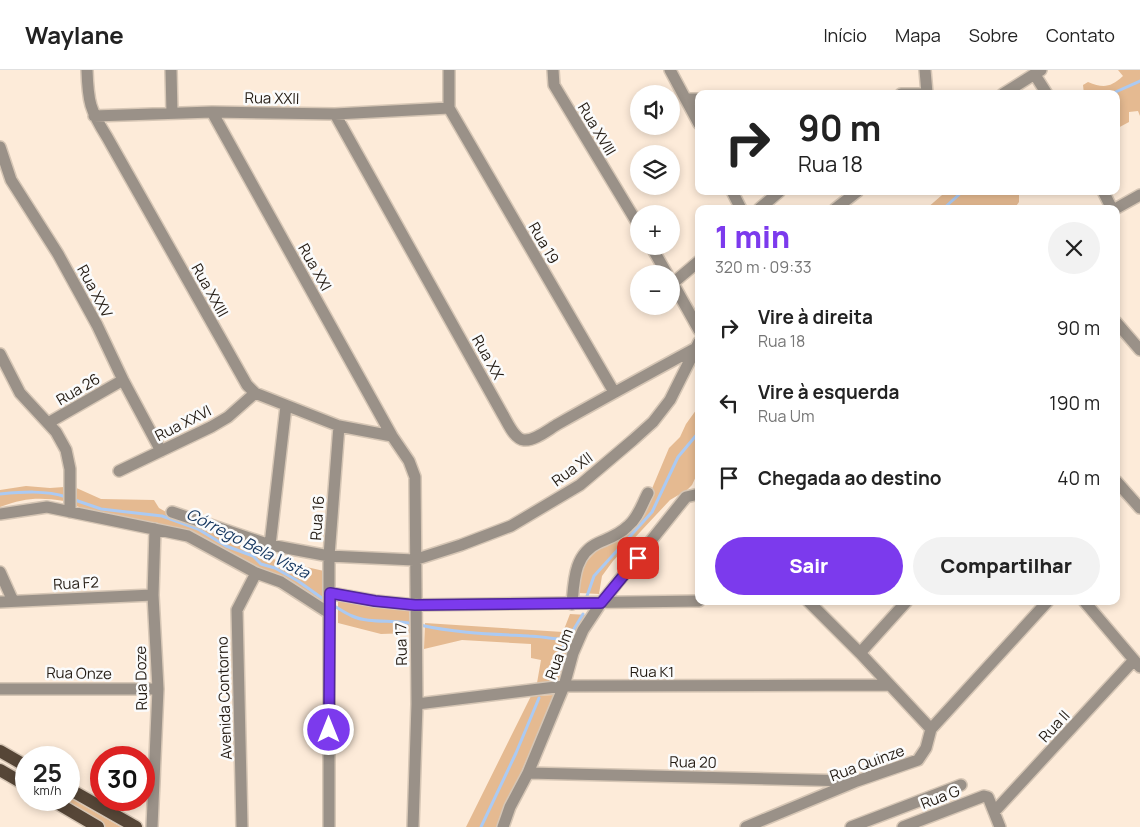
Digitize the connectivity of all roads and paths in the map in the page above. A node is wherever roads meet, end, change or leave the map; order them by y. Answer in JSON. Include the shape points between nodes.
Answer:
{"nodes":[{"id":1,"x":87,"y":70,"type":"edge"},
{"id":2,"x":171,"y":70,"type":"edge"},
{"id":3,"x":449,"y":70,"type":"edge"},
{"id":4,"x":553,"y":70,"type":"edge"},
{"id":5,"x":670,"y":70,"type":"edge"},
{"id":6,"x":925,"y":70,"type":"edge"},
{"id":7,"x":1038,"y":72,"type":"edge"},
{"id":8,"x":927,"y":90,"type":"edge"},
{"id":9,"x":1009,"y":90,"type":"edge"},
{"id":10,"x":1045,"y":90,"type":"edge"},
{"id":11,"x":695,"y":98,"type":"edge"},
{"id":12,"x":686,"y":99,"type":"junction"},
{"id":13,"x":449,"y":108,"type":"junction"},
{"id":14,"x":212,"y":112,"type":"junction"},
{"id":15,"x":172,"y":114,"type":"junction"},
{"id":16,"x":335,"y":114,"type":"junction"},
{"id":17,"x":94,"y":116,"type":"junction"},
{"id":18,"x":695,"y":116,"type":"edge"},
{"id":19,"x":0,"y":147,"type":"edge"},
{"id":20,"x":776,"y":195,"type":"edge"},
{"id":21,"x":853,"y":195,"type":"edge"},
{"id":22,"x":1140,"y":195,"type":"edge"},
{"id":23,"x":764,"y":205,"type":"edge"},
{"id":24,"x":840,"y":205,"type":"edge"},
{"id":25,"x":1120,"y":205,"type":"edge"},
{"id":26,"x":630,"y":211,"type":"edge"},
{"id":27,"x":695,"y":264,"type":"edge"},
{"id":28,"x":680,"y":273,"type":"edge"},
{"id":29,"x":680,"y":295,"type":"edge"},
{"id":30,"x":695,"y":323,"type":"edge"},
{"id":31,"x":1120,"y":327,"type":"edge"},
{"id":32,"x":695,"y":346,"type":"edge"},
{"id":33,"x":695,"y":349,"type":"edge"},
{"id":34,"x":1140,"y":350,"type":"edge"},
{"id":35,"x":0,"y":354,"type":"edge"},
{"id":36,"x":123,"y":380,"type":"junction"},
{"id":37,"x":614,"y":392,"type":"junction"},
{"id":38,"x":255,"y":393,"type":"junction"},
{"id":39,"x":286,"y":406,"type":"junction"},
{"id":40,"x":48,"y":423,"type":"junction"},
{"id":41,"x":339,"y":426,"type":"junction"},
{"id":42,"x":392,"y":436,"type":"junction"},
{"id":43,"x":161,"y":452,"type":"junction"},
{"id":44,"x":119,"y":470,"type":"dead end"},
{"id":45,"x":1120,"y":486,"type":"edge"},
{"id":46,"x":648,"y":493,"type":"dead end"},
{"id":47,"x":695,"y":495,"type":"edge"},
{"id":48,"x":70,"y":508,"type":"junction"},
{"id":49,"x":1140,"y":508,"type":"edge"},
{"id":50,"x":172,"y":512,"type":"dead end"},
{"id":51,"x":0,"y":514,"type":"edge"},
{"id":52,"x":155,"y":529,"type":"junction"},
{"id":53,"x":270,"y":545,"type":"junction"},
{"id":54,"x":329,"y":556,"type":"junction"},
{"id":55,"x":414,"y":560,"type":"junction"},
{"id":56,"x":0,"y":572,"type":"edge"},
{"id":57,"x":256,"y":573,"type":"junction"},
{"id":58,"x":153,"y":594,"type":"junction"},
{"id":59,"x":330,"y":595,"type":"junction"},
{"id":60,"x":13,"y":601,"type":"junction"},
{"id":61,"x":695,"y":601,"type":"edge"},
{"id":62,"x":0,"y":602,"type":"edge"},
{"id":63,"x":601,"y":603,"type":"junction"},
{"id":64,"x":572,"y":604,"type":"junction"},
{"id":65,"x":415,"y":605,"type":"junction"},
{"id":66,"x":812,"y":605,"type":"edge"},
{"id":67,"x":904,"y":605,"type":"edge"},
{"id":68,"x":1044,"y":605,"type":"edge"},
{"id":69,"x":1087,"y":605,"type":"edge"},
{"id":70,"x":329,"y":612,"type":"junction"},
{"id":71,"x":860,"y":653,"type":"junction"},
{"id":72,"x":1137,"y":663,"type":"edge"},
{"id":73,"x":889,"y":685,"type":"junction"},
{"id":74,"x":564,"y":686,"type":"junction"},
{"id":75,"x":0,"y":689,"type":"edge"},
{"id":76,"x":158,"y":689,"type":"junction"},
{"id":77,"x":417,"y":704,"type":"junction"},
{"id":78,"x":931,"y":729,"type":"junction"},
{"id":79,"x":0,"y":751,"type":"edge"},
{"id":80,"x":15,"y":760,"type":"edge"},
{"id":81,"x":0,"y":770,"type":"edge"},
{"id":82,"x":528,"y":773,"type":"junction"},
{"id":83,"x":15,"y":779,"type":"edge"},
{"id":84,"x":857,"y":781,"type":"junction"},
{"id":85,"x":960,"y":785,"type":"dead end"},
{"id":86,"x":80,"y":795,"type":"edge"},
{"id":87,"x":71,"y":811,"type":"edge"},
{"id":88,"x":994,"y":812,"type":"junction"},
{"id":89,"x":98,"y":827,"type":"edge"},
{"id":90,"x":136,"y":827,"type":"edge"},
{"id":91,"x":152,"y":827,"type":"edge"},
{"id":92,"x":242,"y":827,"type":"edge"},
{"id":93,"x":329,"y":827,"type":"edge"},
{"id":94,"x":413,"y":827,"type":"edge"},
{"id":95,"x":504,"y":827,"type":"edge"},
{"id":96,"x":746,"y":827,"type":"edge"},
{"id":97,"x":851,"y":827,"type":"edge"},
{"id":98,"x":903,"y":827,"type":"edge"},
{"id":99,"x":1000,"y":827,"type":"edge"}],
"edges":[{"from":1,"to":17,"type":"street","name":"Rua XXIII","via":[[87,96]]},
{"from":2,"to":15,"type":"street"},
{"from":3,"to":13,"type":"street"},
{"from":4,"to":26,"type":"street","name":"Rua XVIII","via":[[554,85]]},
{"from":5,"to":12,"type":"street"},
{"from":6,"to":8,"type":"street"},
{"from":7,"to":9,"type":"street"},
{"from":7,"to":10,"type":"street"},
{"from":11,"to":12,"type":"street"},
{"from":12,"to":18,"type":"street"},
{"from":13,"to":16,"type":"street","name":"Rua XXII"},
{"from":13,"to":37,"type":"street","name":"Rua 19"},
{"from":14,"to":15,"type":"street","name":"Rua XXII"},
{"from":14,"to":16,"type":"street","name":"Rua XXII"},
{"from":14,"to":42,"type":"street","name":"Rua XXI"},
{"from":15,"to":17,"type":"street","name":"Rua XXII"},
{"from":16,"to":37,"type":"street","name":"Rua XX","via":[[517,437],[529,440],[542,434]]},
{"from":17,"to":38,"type":"street","name":"Rua XXIII","via":[[242,377]]},
{"from":19,"to":36,"type":"street","name":"Rua XXV","via":[[10,180],[58,254]]},
{"from":20,"to":23,"type":"street"},
{"from":21,"to":24,"type":"street"},
{"from":22,"to":25,"type":"street"},
{"from":27,"to":28,"type":"street"},
{"from":29,"to":30,"type":"street"},
{"from":31,"to":34,"type":"street"},
{"from":32,"to":37,"type":"street","name":"Rua XX"},
{"from":33,"to":55,"type":"street","name":"Rua XII","via":[[670,400],[653,422],[580,485],[511,526]]},
{"from":35,"to":40,"type":"street","name":"Rua 26","via":[[20,393]]},
{"from":36,"to":40,"type":"street","name":"Rua 26"},
{"from":36,"to":43,"type":"street","name":"Rua XXV"},
{"from":38,"to":39,"type":"street","name":"Rua XXIII"},
{"from":38,"to":43,"type":"street","name":"Rua XXVI","via":[[211,428]]},
{"from":39,"to":41,"type":"street","name":"Rua XXIII"},
{"from":39,"to":53,"type":"street"},
{"from":40,"to":48,"type":"street","name":"Rua 26","via":[[66,450],[70,470]]},
{"from":41,"to":42,"type":"street","name":"Rua XXIII"},
{"from":41,"to":54,"type":"street","name":"Rua 16"},
{"from":42,"to":55,"type":"street","name":"Rua 17","via":[[409,461],[415,477]]},
{"from":43,"to":44,"type":"street","name":"Rua XXVI"},
{"from":45,"to":49,"type":"street"},
{"from":46,"to":64,"type":"street","via":[[630,525],[584,553],[574,575]]},
{"from":47,"to":63,"type":"street","name":"Rua Um","via":[[686,497]]},
{"from":48,"to":51,"type":"street","via":[[47,507]]},
{"from":48,"to":52,"type":"street"},
{"from":50,"to":53,"type":"street","name":"Rua XII"},
{"from":52,"to":57,"type":"street","via":[[188,536]]},
{"from":52,"to":58,"type":"street","name":"Rua Doze"},
{"from":53,"to":54,"type":"street","name":"Rua XII"},
{"from":54,"to":55,"type":"street","name":"Rua XII"},
{"from":54,"to":59,"type":"street","name":"Rua 16"},
{"from":55,"to":65,"type":"street","name":"Rua 17"},
{"from":56,"to":60,"type":"street"},
{"from":57,"to":70,"type":"street","via":[[281,582]]},
{"from":57,"to":92,"type":"street","name":"Avenida Contorno","via":[[237,610]]},
{"from":58,"to":60,"type":"street","name":"Rua F2"},
{"from":58,"to":76,"type":"street","name":"Rua Doze"},
{"from":59,"to":65,"type":"street"},
{"from":59,"to":70,"type":"street","name":"Rua 16"},
{"from":60,"to":62,"type":"street","name":"Rua F2"},
{"from":61,"to":63,"type":"street"},
{"from":63,"to":64,"type":"street"},
{"from":63,"to":74,"type":"street","name":"Rua Um","via":[[573,652]]},
{"from":64,"to":65,"type":"street"},
{"from":65,"to":77,"type":"street","name":"Rua 17"},
{"from":66,"to":71,"type":"street"},
{"from":67,"to":71,"type":"street"},
{"from":68,"to":78,"type":"street","name":"Rua Quinze"},
{"from":69,"to":72,"type":"street"},
{"from":70,"to":93,"type":"street","name":"Rua 16"},
{"from":71,"to":73,"type":"street"},
{"from":72,"to":88,"type":"street","name":"Rua II"},
{"from":73,"to":74,"type":"street","name":"Rua K1"},
{"from":73,"to":78,"type":"street"},
{"from":74,"to":77,"type":"street","name":"Rua K1"},
{"from":74,"to":82,"type":"street","name":"Rua Um"},
{"from":75,"to":76,"type":"street","name":"Rua Onze"},
{"from":76,"to":91,"type":"street","name":"Rua Doze"},
{"from":77,"to":94,"type":"street","name":"Rua 17"},
{"from":78,"to":84,"type":"street","name":"Rua Quinze","via":[[926,748],[918,760]]},
{"from":79,"to":80,"type":"main road"},
{"from":81,"to":83,"type":"main road"},
{"from":82,"to":84,"type":"street","name":"Rua 20"},
{"from":82,"to":95,"type":"street","name":"Rua Um","via":[[510,807]]},
{"from":84,"to":96,"type":"street","name":"Rua Quinze"},
{"from":85,"to":97,"type":"street"},
{"from":86,"to":90,"type":"main road"},
{"from":87,"to":89,"type":"main road"},
{"from":88,"to":98,"type":"street","name":"Rua G","via":[[988,797],[979,798]]},
{"from":88,"to":99,"type":"street"}]}
